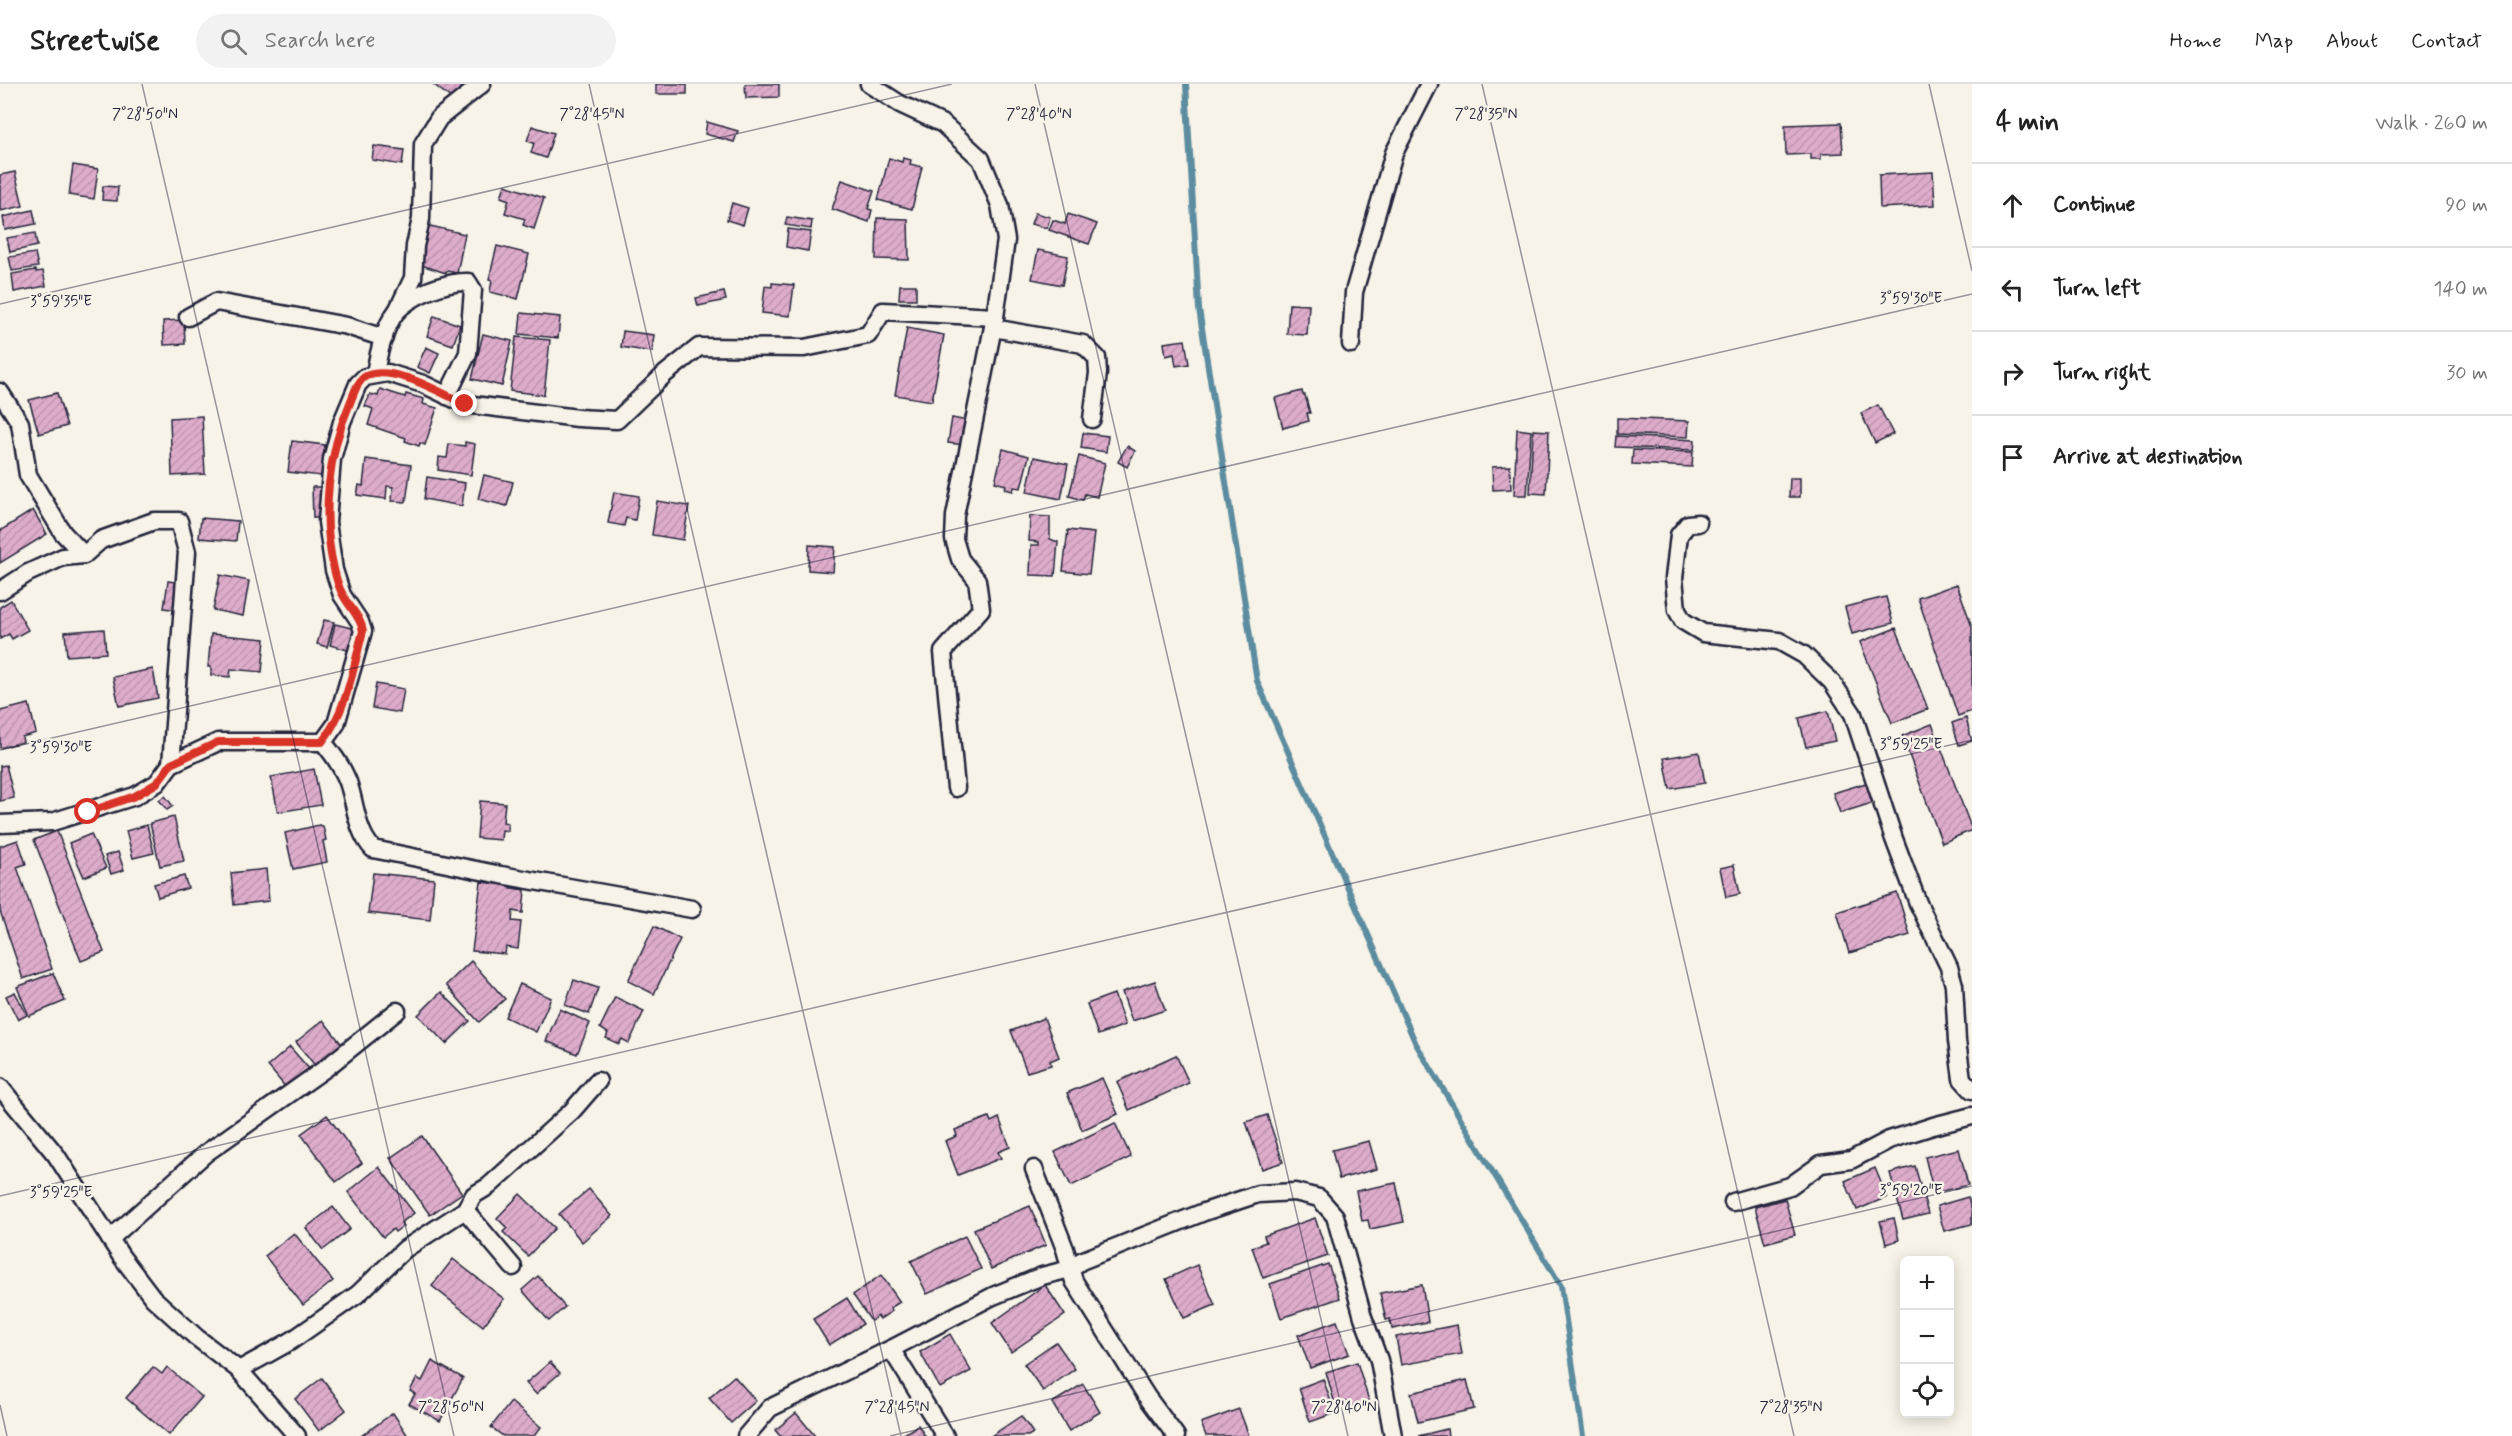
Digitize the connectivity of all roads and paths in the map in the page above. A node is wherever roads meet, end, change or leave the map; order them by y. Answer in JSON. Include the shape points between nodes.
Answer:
{"nodes":[{"id":1,"x":482,"y":84,"type":"edge"},
{"id":2,"x":869,"y":84,"type":"edge"},
{"id":3,"x":1429,"y":84,"type":"edge"},
{"id":4,"x":396,"y":312,"type":"junction"},
{"id":5,"x":188,"y":316,"type":"dead end"},
{"id":6,"x":994,"y":322,"type":"junction"},
{"id":7,"x":384,"y":338,"type":"junction"},
{"id":8,"x":1351,"y":344,"type":"dead end"},
{"id":9,"x":375,"y":374,"type":"junction"},
{"id":10,"x":0,"y":392,"type":"edge"},
{"id":11,"x":447,"y":396,"type":"junction"},
{"id":12,"x":1092,"y":419,"type":"dead end"},
{"id":13,"x":1698,"y":523,"type":"dead end"},
{"id":14,"x":84,"y":555,"type":"junction"},
{"id":15,"x":0,"y":591,"type":"edge"},
{"id":16,"x":322,"y":742,"type":"junction"},
{"id":17,"x":171,"y":764,"type":"junction"},
{"id":18,"x":956,"y":788,"type":"dead end"},
{"id":19,"x":0,"y":824,"type":"edge"},
{"id":20,"x":692,"y":909,"type":"dead end"},
{"id":21,"x":397,"y":1011,"type":"dead end"},
{"id":22,"x":598,"y":1081,"type":"dead end"},
{"id":23,"x":0,"y":1087,"type":"edge"},
{"id":24,"x":1972,"y":1090,"type":"edge"},
{"id":25,"x":1972,"y":1116,"type":"edge"},
{"id":26,"x":1034,"y":1169,"type":"dead end"},
{"id":27,"x":1733,"y":1202,"type":"dead end"},
{"id":28,"x":465,"y":1210,"type":"junction"},
{"id":29,"x":110,"y":1239,"type":"junction"},
{"id":30,"x":513,"y":1268,"type":"dead end"},
{"id":31,"x":1071,"y":1269,"type":"junction"},
{"id":32,"x":891,"y":1349,"type":"junction"},
{"id":33,"x":239,"y":1370,"type":"junction"},
{"id":34,"x":297,"y":1436,"type":"edge"},
{"id":35,"x":746,"y":1436,"type":"edge"},
{"id":36,"x":945,"y":1436,"type":"edge"},
{"id":37,"x":1176,"y":1436,"type":"edge"},
{"id":38,"x":1393,"y":1436,"type":"edge"}],
"edges":[{"from":1,"to":4,"type":"street","via":[[438,118],[423,144],[421,219],[413,278]]},
{"from":2,"to":6,"type":"street","via":[[943,124],[981,159],[1000,205],[1006,240]]},
{"from":3,"to":8,"type":"street","via":[[1394,153],[1354,292]]},
{"from":4,"to":7,"type":"street"},
{"from":4,"to":11,"type":"street","via":[[423,293],[456,282],[468,282],[473,290],[468,353]]},
{"from":5,"to":7,"type":"street","via":[[216,302],[347,326]]},
{"from":6,"to":11,"type":"street","via":[[883,312],[868,335],[804,348],[699,347],[617,420],[465,404]]},
{"from":6,"to":12,"type":"street","via":[[1083,344],[1097,358]]},
{"from":6,"to":18,"type":"street","via":[[955,516],[954,539],[960,559],[976,580],[981,609],[943,652]]},
{"from":7,"to":9,"type":"street"},
{"from":9,"to":11,"type":"street","via":[[388,373]]},
{"from":9,"to":16,"type":"street","via":[[358,384],[332,459],[327,522],[334,570],[342,594],[363,631],[339,716]]},
{"from":10,"to":14,"type":"street","via":[[20,423],[28,474],[63,533]]},
{"from":13,"to":24,"type":"street","via":[[1688,524],[1679,535],[1674,578],[1677,610],[1683,621],[1703,633],[1779,640],[1804,655],[1832,682],[1853,714],[1918,903],[1952,976],[1962,1079]]},
{"from":14,"to":15,"type":"street","via":[[63,557]]},
{"from":14,"to":17,"type":"street","via":[[111,536],[154,521],[178,521],[187,552]]},
{"from":16,"to":17,"type":"street","via":[[218,742]]},
{"from":16,"to":20,"type":"street","via":[[336,757],[364,839],[373,849]]},
{"from":17,"to":19,"type":"street","via":[[157,783],[135,796],[52,822]]},
{"from":21,"to":29,"type":"street","via":[[327,1068],[207,1153]]},
{"from":22,"to":28,"type":"street","via":[[572,1111],[474,1195]]},
{"from":23,"to":29,"type":"street","via":[[56,1155]]},
{"from":25,"to":27,"type":"street","via":[[1889,1140],[1851,1160],[1821,1164],[1791,1186]]},
{"from":26,"to":31,"type":"street"},
{"from":28,"to":30,"type":"street"},
{"from":28,"to":33,"type":"street","via":[[405,1249],[358,1294],[330,1314]]},
{"from":29,"to":33,"type":"street","via":[[153,1298]]},
{"from":31,"to":32,"type":"street","via":[[993,1296]]},
{"from":31,"to":37,"type":"street","via":[[1074,1281]]},
{"from":31,"to":38,"type":"street","via":[[1081,1261],[1164,1227],[1258,1194],[1295,1192],[1319,1198],[1335,1216],[1379,1360]]},
{"from":32,"to":35,"type":"street","via":[[770,1408]]},
{"from":32,"to":36,"type":"street"},
{"from":33,"to":34,"type":"street"}]}
